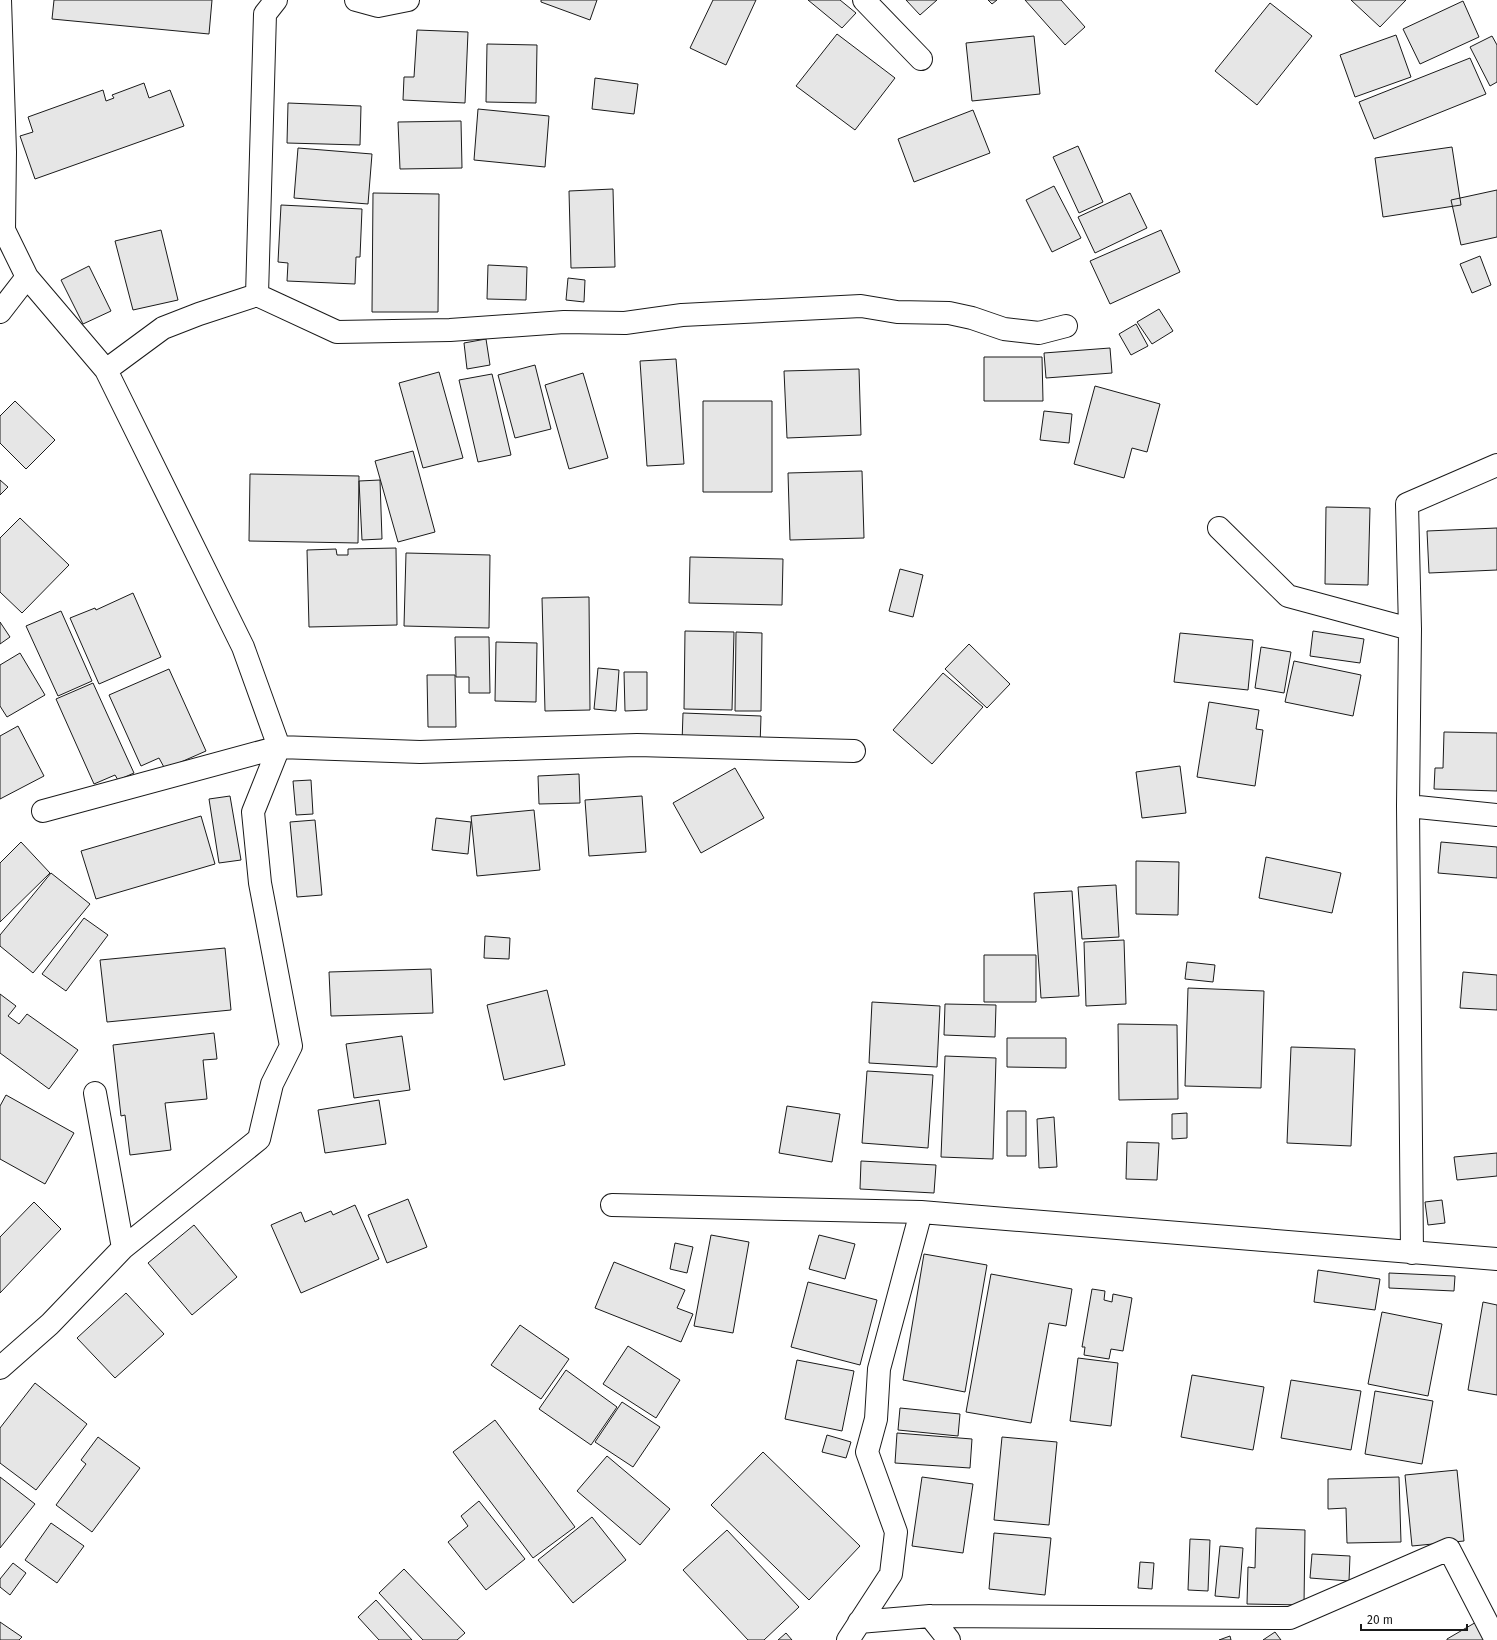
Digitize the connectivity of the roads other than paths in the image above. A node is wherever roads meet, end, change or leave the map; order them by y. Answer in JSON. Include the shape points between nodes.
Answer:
{"nodes":[{"id":1,"x":0,"y":0,"type":"edge"},
{"id":2,"x":276,"y":0,"type":"edge"},
{"id":3,"x":356,"y":0,"type":"edge"},
{"id":4,"x":408,"y":0,"type":"edge"},
{"id":5,"x":864,"y":0,"type":"edge"},
{"id":6,"x":921,"y":59,"type":"dead end"},
{"id":7,"x":27,"y":277,"type":"junction"},
{"id":8,"x":257,"y":295,"type":"junction"},
{"id":9,"x":0,"y":312,"type":"edge"},
{"id":10,"x":1066,"y":326,"type":"dead end"},
{"id":11,"x":106,"y":370,"type":"junction"},
{"id":12,"x":1497,"y":465,"type":"edge"},
{"id":13,"x":1219,"y":528,"type":"dead end"},
{"id":14,"x":1410,"y":629,"type":"junction"},
{"id":15,"x":279,"y":747,"type":"junction"},
{"id":16,"x":854,"y":752,"type":"dead end"},
{"id":17,"x":1408,"y":806,"type":"junction"},
{"id":18,"x":43,"y":811,"type":"dead end"},
{"id":19,"x":1497,"y":815,"type":"edge"},
{"id":20,"x":95,"y":1093,"type":"dead end"},
{"id":21,"x":612,"y":1205,"type":"dead end"},
{"id":22,"x":921,"y":1212,"type":"junction"},
{"id":23,"x":123,"y":1248,"type":"junction"},
{"id":24,"x":1412,"y":1253,"type":"junction"},
{"id":25,"x":1497,"y":1259,"type":"edge"},
{"id":26,"x":0,"y":1368,"type":"edge"},
{"id":27,"x":930,"y":1616,"type":"junction"},
{"id":28,"x":854,"y":1631,"type":"edge"},
{"id":29,"x":949,"y":1640,"type":"edge"},
{"id":30,"x":1496,"y":1640,"type":"edge"}],
"edges":[{"from":1,"to":7,"type":"street","via":[[5,144],[4,230]]},
{"from":2,"to":8,"type":"street","via":[[265,14]]},
{"from":3,"to":4,"type":"street","via":[[378,6]]},
{"from":5,"to":6,"type":"street"},
{"from":7,"to":9,"type":"street"},
{"from":7,"to":11,"type":"street"},
{"from":8,"to":10,"type":"street","via":[[337,332],[450,330],[564,322],[625,323],[682,315],[860,306],[897,312],[949,313],[1004,329],[1039,333]]},
{"from":8,"to":11,"type":"street","via":[[163,328]]},
{"from":11,"to":15,"type":"street","via":[[243,647]]},
{"from":12,"to":14,"type":"street","via":[[1407,504]]},
{"from":13,"to":14,"type":"street","via":[[1288,596]]},
{"from":14,"to":17,"type":"street"},
{"from":15,"to":16,"type":"street","via":[[420,752],[637,745]]},
{"from":15,"to":18,"type":"street"},
{"from":15,"to":23,"type":"street","via":[[253,812],[260,883],[291,1046],[272,1084],[259,1139]]},
{"from":17,"to":19,"type":"street"},
{"from":17,"to":24,"type":"street"},
{"from":20,"to":23,"type":"street"},
{"from":21,"to":22,"type":"street"},
{"from":22,"to":24,"type":"street"},
{"from":22,"to":28,"type":"street","via":[[879,1369],[876,1420],[867,1452],[896,1532],[891,1574]]},
{"from":23,"to":26,"type":"street","via":[[50,1324]]},
{"from":24,"to":25,"type":"street"},
{"from":27,"to":28,"type":"street"},
{"from":27,"to":29,"type":"street"},
{"from":27,"to":30,"type":"street","via":[[1290,1618],[1448,1549]]}]}
